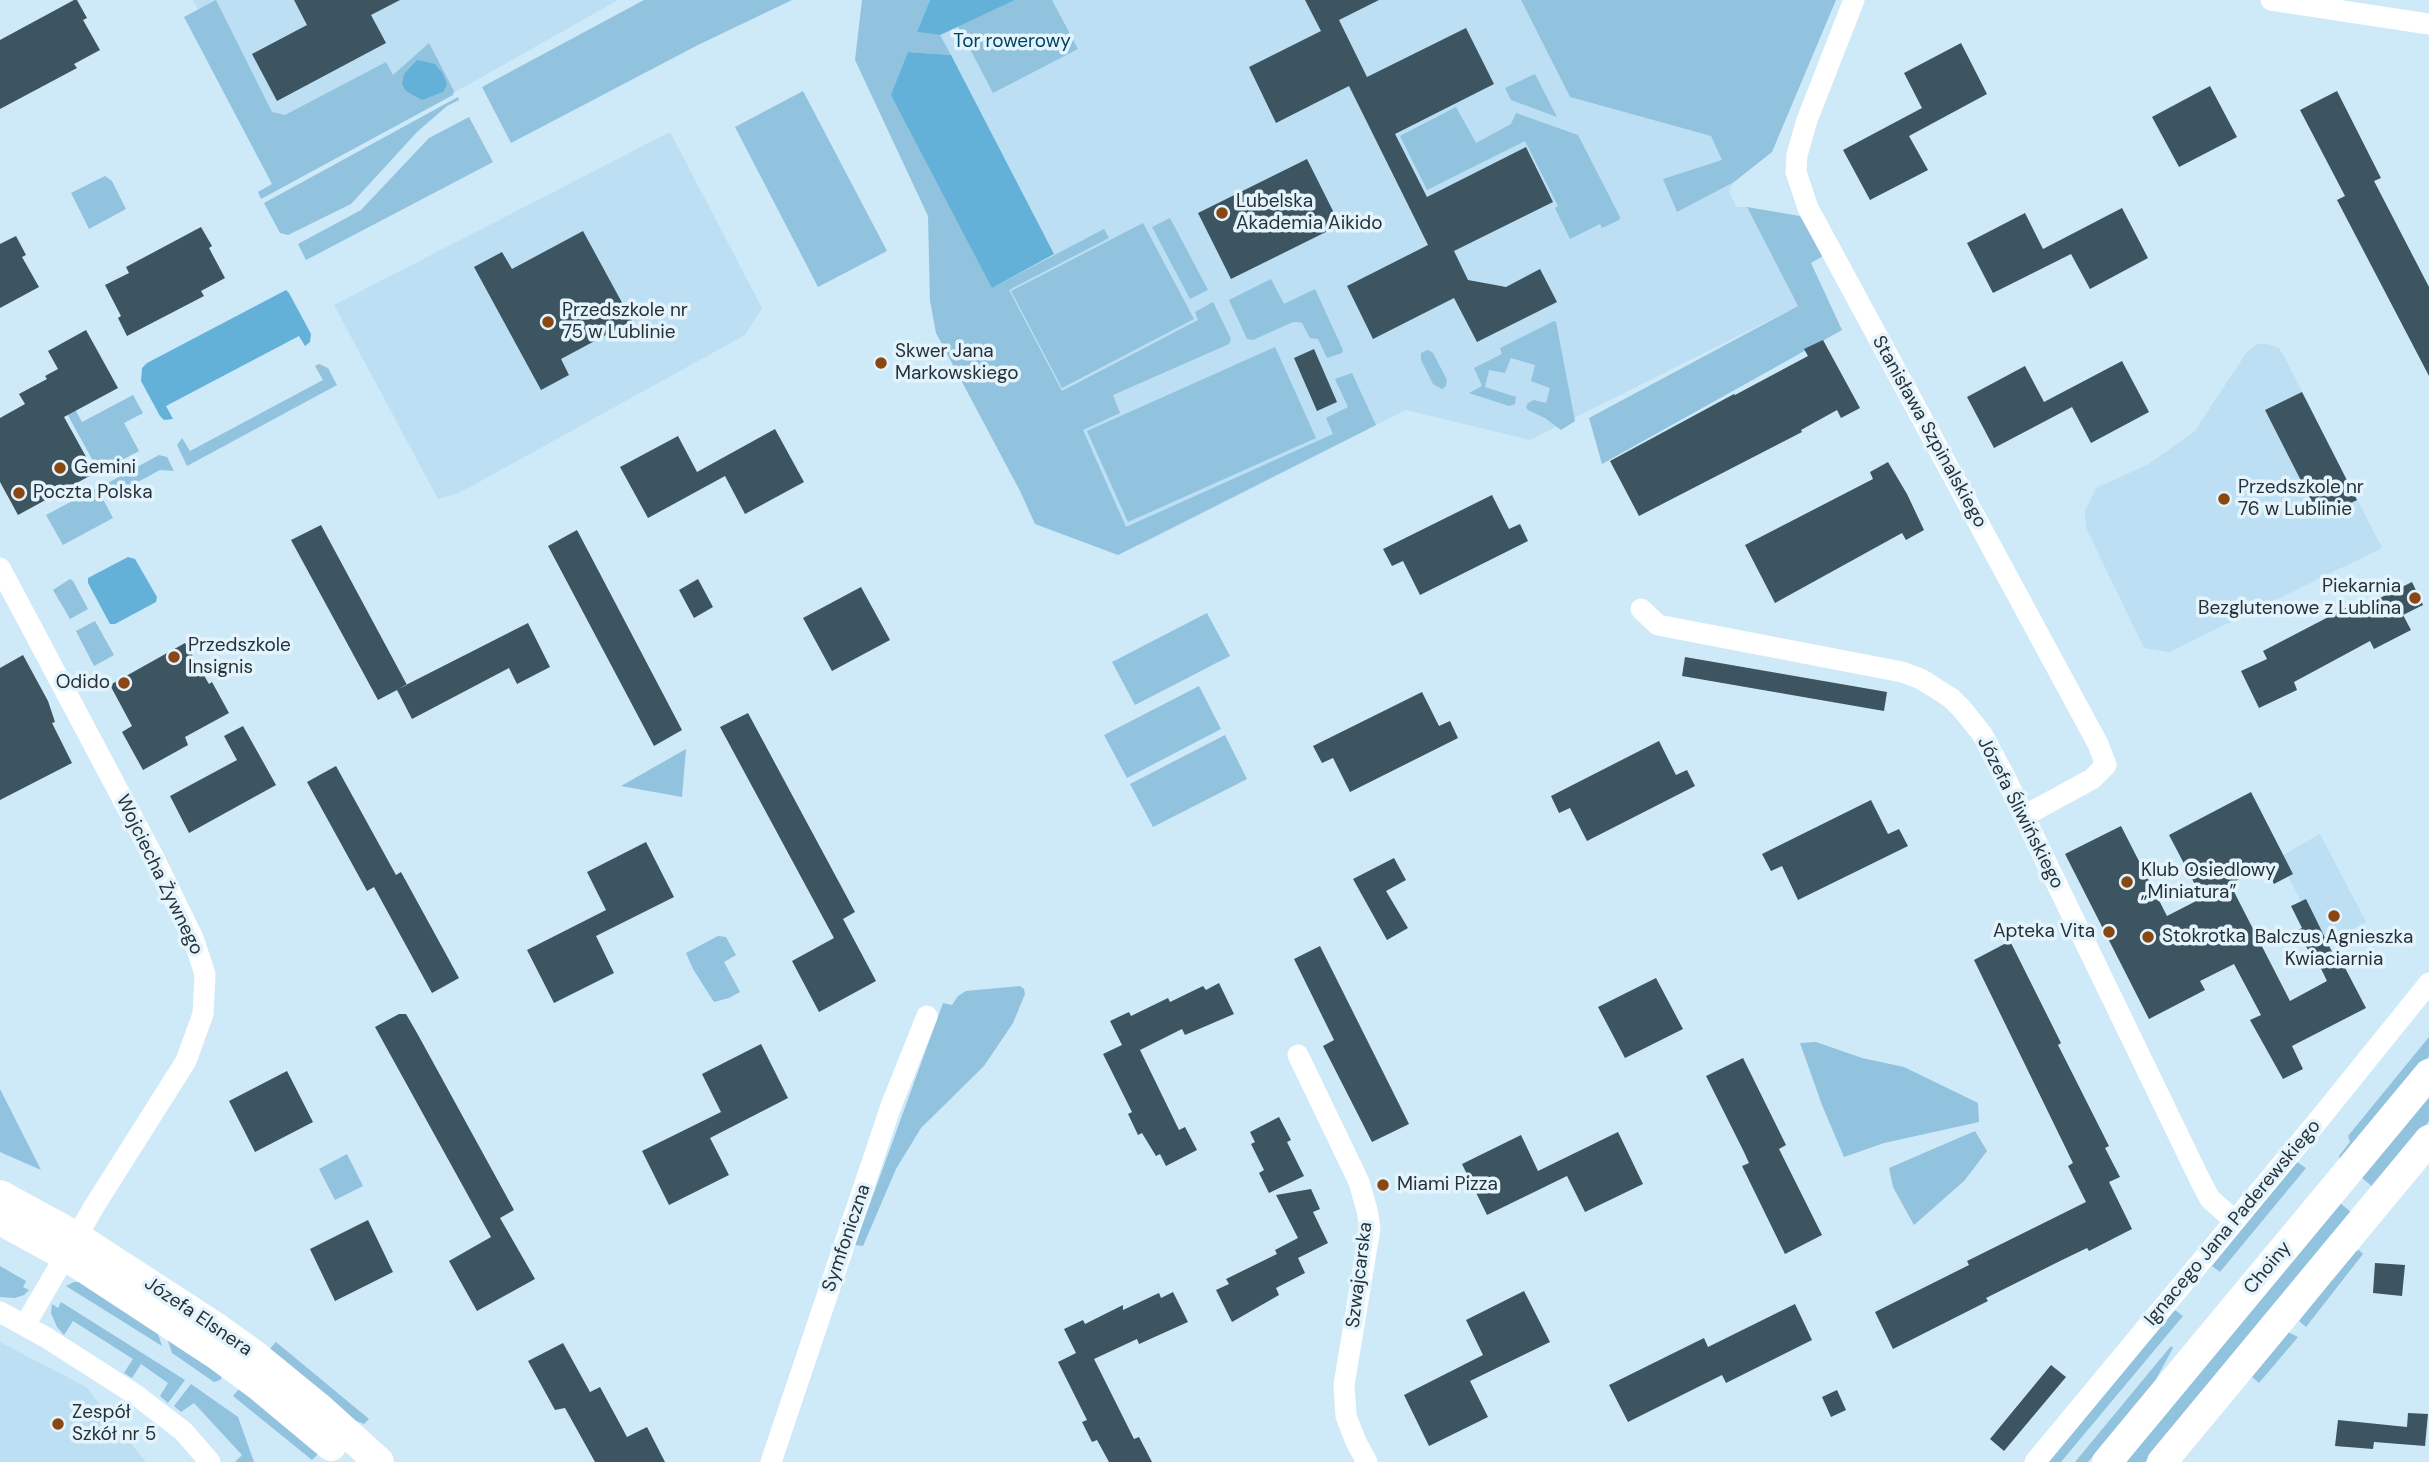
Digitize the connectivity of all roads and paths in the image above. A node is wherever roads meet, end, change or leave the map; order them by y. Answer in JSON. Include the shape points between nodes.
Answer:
{"nodes":[{"id":1,"x":1854,"y":0,"type":"edge"},
{"id":2,"x":2271,"y":0,"type":"edge"},
{"id":3,"x":2429,"y":24,"type":"edge"},
{"id":4,"x":0,"y":568,"type":"edge"},
{"id":5,"x":1642,"y":608,"type":"dead end"},
{"id":6,"x":2024,"y":816,"type":"junction"},
{"id":7,"x":2429,"y":983,"type":"edge"},
{"id":8,"x":927,"y":1016,"type":"dead end"},
{"id":9,"x":1298,"y":1055,"type":"dead end"},
{"id":10,"x":2429,"y":1074,"type":"edge"},
{"id":11,"x":2429,"y":1140,"type":"edge"},
{"id":12,"x":0,"y":1195,"type":"edge"},
{"id":13,"x":0,"y":1220,"type":"edge"},
{"id":14,"x":2235,"y":1221,"type":"junction"},
{"id":15,"x":71,"y":1247,"type":"junction"},
{"id":16,"x":0,"y":1312,"type":"edge"},
{"id":17,"x":25,"y":1325,"type":"junction"},
{"id":18,"x":210,"y":1462,"type":"edge"},
{"id":19,"x":349,"y":1462,"type":"edge"},
{"id":20,"x":379,"y":1462,"type":"edge"},
{"id":21,"x":771,"y":1462,"type":"edge"},
{"id":22,"x":1367,"y":1462,"type":"edge"},
{"id":23,"x":2035,"y":1462,"type":"edge"},
{"id":24,"x":2107,"y":1462,"type":"edge"},
{"id":25,"x":2162,"y":1462,"type":"edge"}],
"edges":[{"from":1,"to":6,"type":"street","name":"Stanisława Szpinalskiego","via":[[1807,120],[1796,172],[1808,208],[2106,765],[2092,779]]},
{"from":2,"to":3,"type":"street"},
{"from":4,"to":15,"type":"street","name":"Wojciecha Żywnego","via":[[155,860],[205,974],[203,1014],[186,1061]]},
{"from":5,"to":6,"type":"street","name":"Józefa Śliwińskiego","via":[[1658,625],[1871,665],[1921,679],[1951,698],[1973,722]]},
{"from":6,"to":14,"type":"street","name":"Józefa Śliwińskiego","via":[[2202,1184],[2210,1199]]},
{"from":7,"to":14,"type":"street","name":"Ignacego Jana Paderewskiego"},
{"from":8,"to":21,"type":"street","name":"Symfoniczna","via":[[891,1106]]},
{"from":9,"to":22,"type":"street","name":"Szwajcarska","via":[[1359,1182],[1367,1210],[1370,1228],[1344,1385],[1346,1416]]},
{"from":10,"to":24,"type":"street","name":"Choiny"},
{"from":11,"to":25,"type":"street"},
{"from":12,"to":15,"type":"street","name":"Józefa Elsnera"},
{"from":13,"to":15,"type":"street","name":"Józefa Elsnera"},
{"from":14,"to":23,"type":"street","name":"Ignacego Jana Paderewskiego"},
{"from":15,"to":17,"type":"street","name":"Wojciecha Żywnego"},
{"from":15,"to":19,"type":"street","name":"Józefa Elsnera","via":[[236,1368]]},
{"from":15,"to":20,"type":"street","name":"Józefa Elsnera","via":[[214,1326],[317,1406]]},
{"from":16,"to":17,"type":"street"},
{"from":17,"to":18,"type":"street","via":[[163,1414]]}]}
